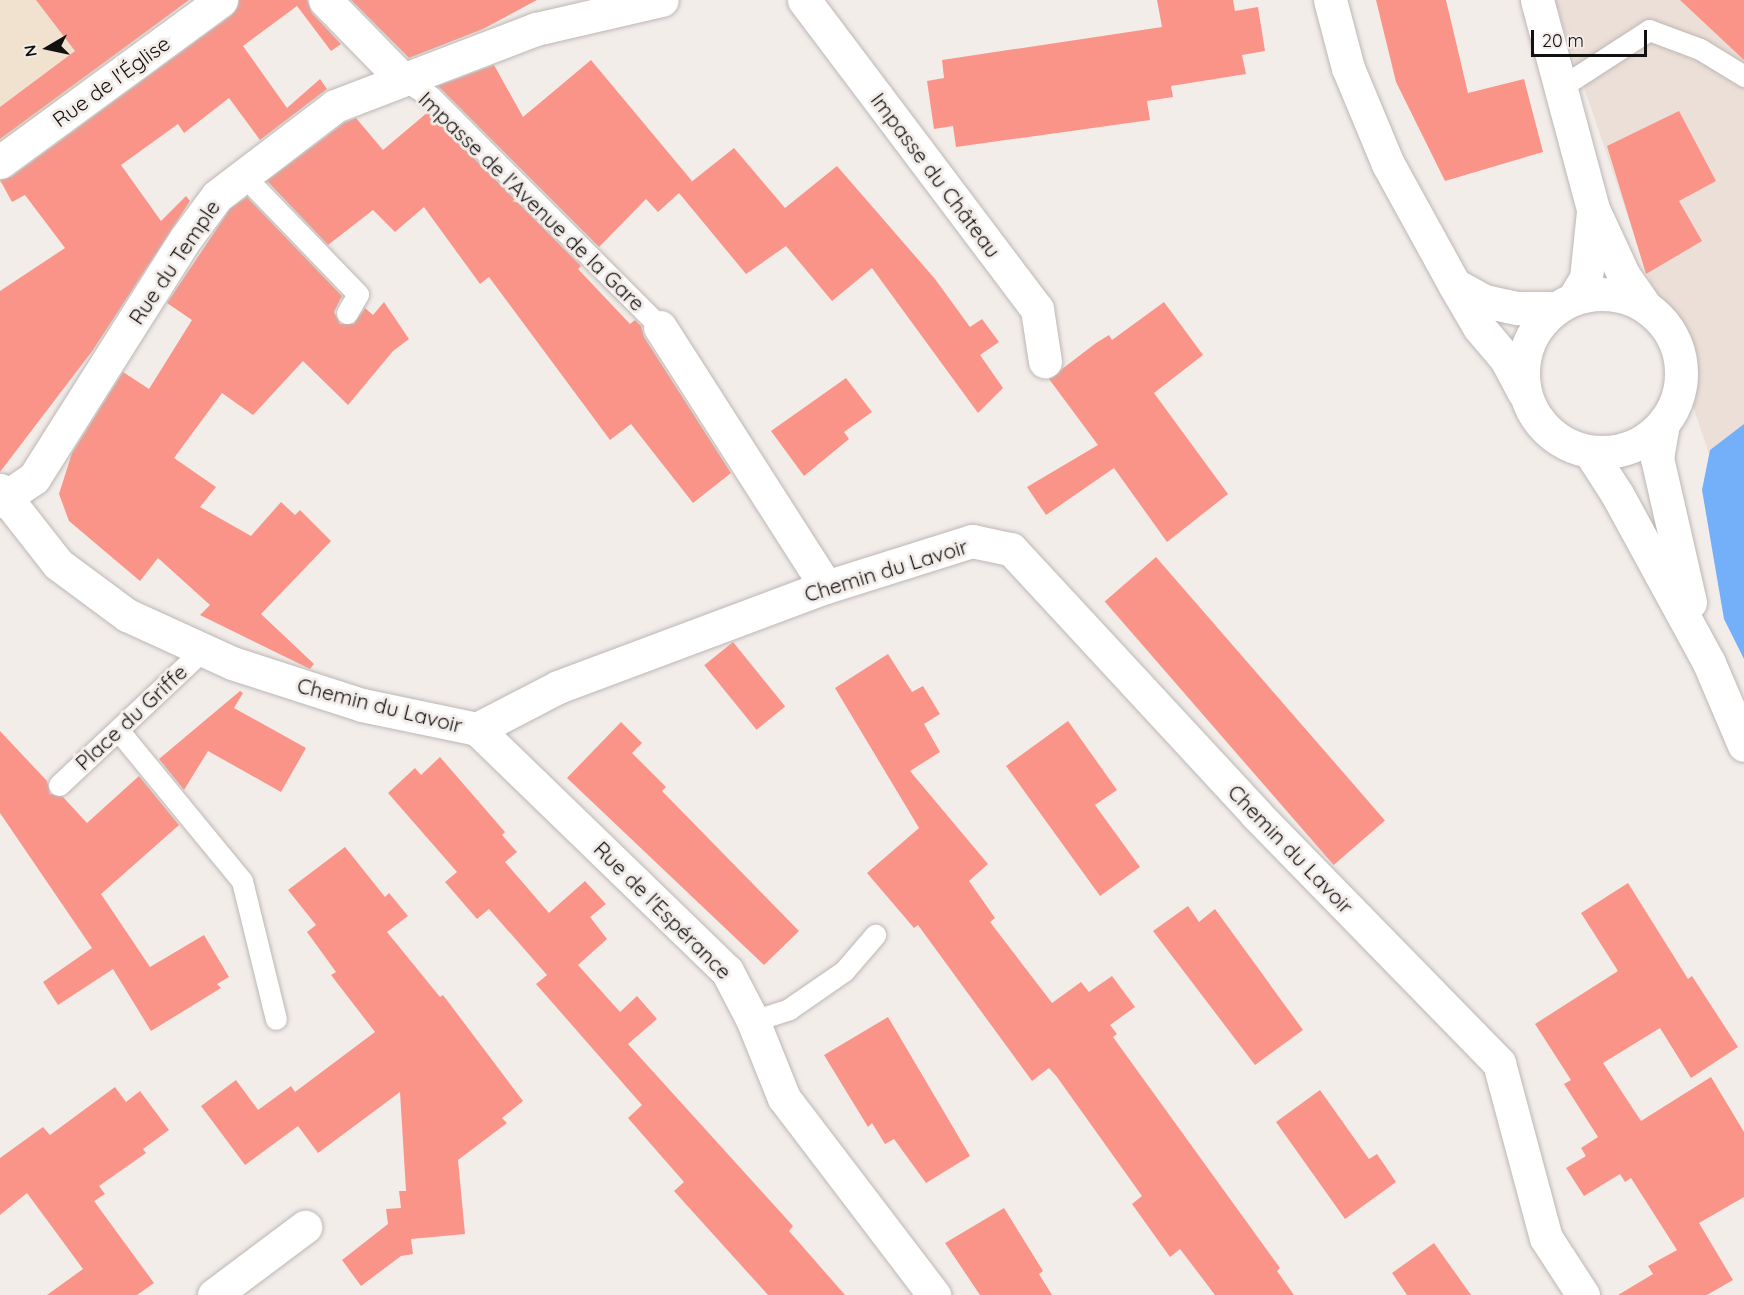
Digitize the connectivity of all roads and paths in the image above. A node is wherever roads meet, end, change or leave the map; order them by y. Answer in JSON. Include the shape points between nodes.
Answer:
{"nodes":[{"id":1,"x":221,"y":0,"type":"edge"},
{"id":2,"x":325,"y":0,"type":"edge"},
{"id":3,"x":662,"y":0,"type":"edge"},
{"id":4,"x":804,"y":0,"type":"edge"},
{"id":5,"x":1330,"y":0,"type":"edge"},
{"id":6,"x":1537,"y":0,"type":"edge"},
{"id":7,"x":1744,"y":76,"type":"edge"},
{"id":8,"x":401,"y":78,"type":"junction"},
{"id":9,"x":1561,"y":87,"type":"junction"},
{"id":10,"x":0,"y":162,"type":"edge"},
{"id":11,"x":244,"y":176,"type":"junction"},
{"id":12,"x":1593,"y":209,"type":"junction"},
{"id":13,"x":1457,"y":286,"type":"junction"},
{"id":14,"x":1565,"y":303,"type":"junction"},
{"id":15,"x":1645,"y":306,"type":"junction"},
{"id":16,"x":347,"y":313,"type":"dead end"},
{"id":17,"x":660,"y":327,"type":"joint"},
{"id":18,"x":1045,"y":361,"type":"dead end"},
{"id":19,"x":1526,"y":395,"type":"junction"},
{"id":20,"x":1663,"y":424,"type":"junction"},
{"id":21,"x":1590,"y":452,"type":"junction"},
{"id":22,"x":1,"y":497,"type":"edge"},
{"id":23,"x":826,"y":587,"type":"junction"},
{"id":24,"x":203,"y":650,"type":"junction"},
{"id":25,"x":1709,"y":663,"type":"junction"},
{"id":26,"x":477,"y":729,"type":"junction"},
{"id":27,"x":118,"y":730,"type":"junction"},
{"id":28,"x":1744,"y":745,"type":"edge"},
{"id":29,"x":59,"y":785,"type":"dead end"},
{"id":30,"x":875,"y":936,"type":"dead end"},
{"id":31,"x":276,"y":1020,"type":"dead end"},
{"id":32,"x":753,"y":1021,"type":"junction"},
{"id":33,"x":305,"y":1227,"type":"dead end"},
{"id":34,"x":214,"y":1295,"type":"edge"},
{"id":35,"x":934,"y":1295,"type":"edge"},
{"id":36,"x":1583,"y":1295,"type":"edge"}],
"edges":[{"from":1,"to":10,"type":"street","name":"Rue de l'Église"},
{"from":2,"to":8,"type":"street"},
{"from":3,"to":8,"type":"street","name":"Rue du Temple","via":[[536,29]]},
{"from":4,"to":18,"type":"street","name":"Impasse du Château","via":[[1037,309]]},
{"from":5,"to":13,"type":"street","via":[[1348,68],[1388,164]]},
{"from":6,"to":9,"type":"street"},
{"from":7,"to":9,"type":"lane","via":[[1701,49],[1649,30]]},
{"from":8,"to":11,"type":"street","name":"Rue du Temple","via":[[335,106]]},
{"from":8,"to":17,"type":"lane","name":"Impasse de l'Avenue de la Gare","via":[[430,96]]},
{"from":9,"to":12,"type":"street"},
{"from":11,"to":16,"type":"lane","via":[[358,294]]},
{"from":11,"to":22,"type":"street","name":"Rue du Temple","via":[[217,196],[186,238],[34,478]]},
{"from":12,"to":14,"type":"street","via":[[1586,278]]},
{"from":12,"to":15,"type":"street","via":[[1624,276]]},
{"from":13,"to":14,"type":"street","via":[[1484,301],[1518,308]]},
{"from":13,"to":19,"type":"street"},
{"from":14,"to":15,"type":"street","via":[[1610,294]]},
{"from":14,"to":19,"type":"street","via":[[1529,341],[1522,371]]},
{"from":15,"to":20,"type":"street","via":[[1663,323],[1681,363],[1679,389]]},
{"from":17,"to":23,"type":"street"},
{"from":19,"to":21,"type":"street","via":[[1534,415],[1551,434]]},
{"from":20,"to":21,"type":"street","via":[[1650,436],[1622,450]]},
{"from":20,"to":25,"type":"street","via":[[1657,458],[1666,512]]},
{"from":21,"to":25,"type":"street"},
{"from":22,"to":24,"type":"street","name":"Chemin du Lavoir","via":[[58,564],[127,615]]},
{"from":23,"to":26,"type":"street","name":"Chemin du Lavoir","via":[[558,687]]},
{"from":23,"to":36,"type":"street","name":"Chemin du Lavoir","via":[[972,541],[1011,549],[1256,814],[1499,1064],[1546,1238]]},
{"from":24,"to":26,"type":"street","name":"Chemin du Lavoir","via":[[362,705]]},
{"from":24,"to":27,"type":"lane","name":"Place du Griffe"},
{"from":25,"to":28,"type":"street"},
{"from":26,"to":32,"type":"street","name":"Rue de l'Espérance","via":[[727,971]]},
{"from":27,"to":29,"type":"lane","name":"Place du Griffe"},
{"from":27,"to":31,"type":"lane","via":[[242,881]]},
{"from":30,"to":32,"type":"lane","via":[[844,971],[789,1010]]},
{"from":32,"to":35,"type":"street","name":"Rue de l'Espérance","via":[[784,1098]]},
{"from":33,"to":34,"type":"street"}]}
